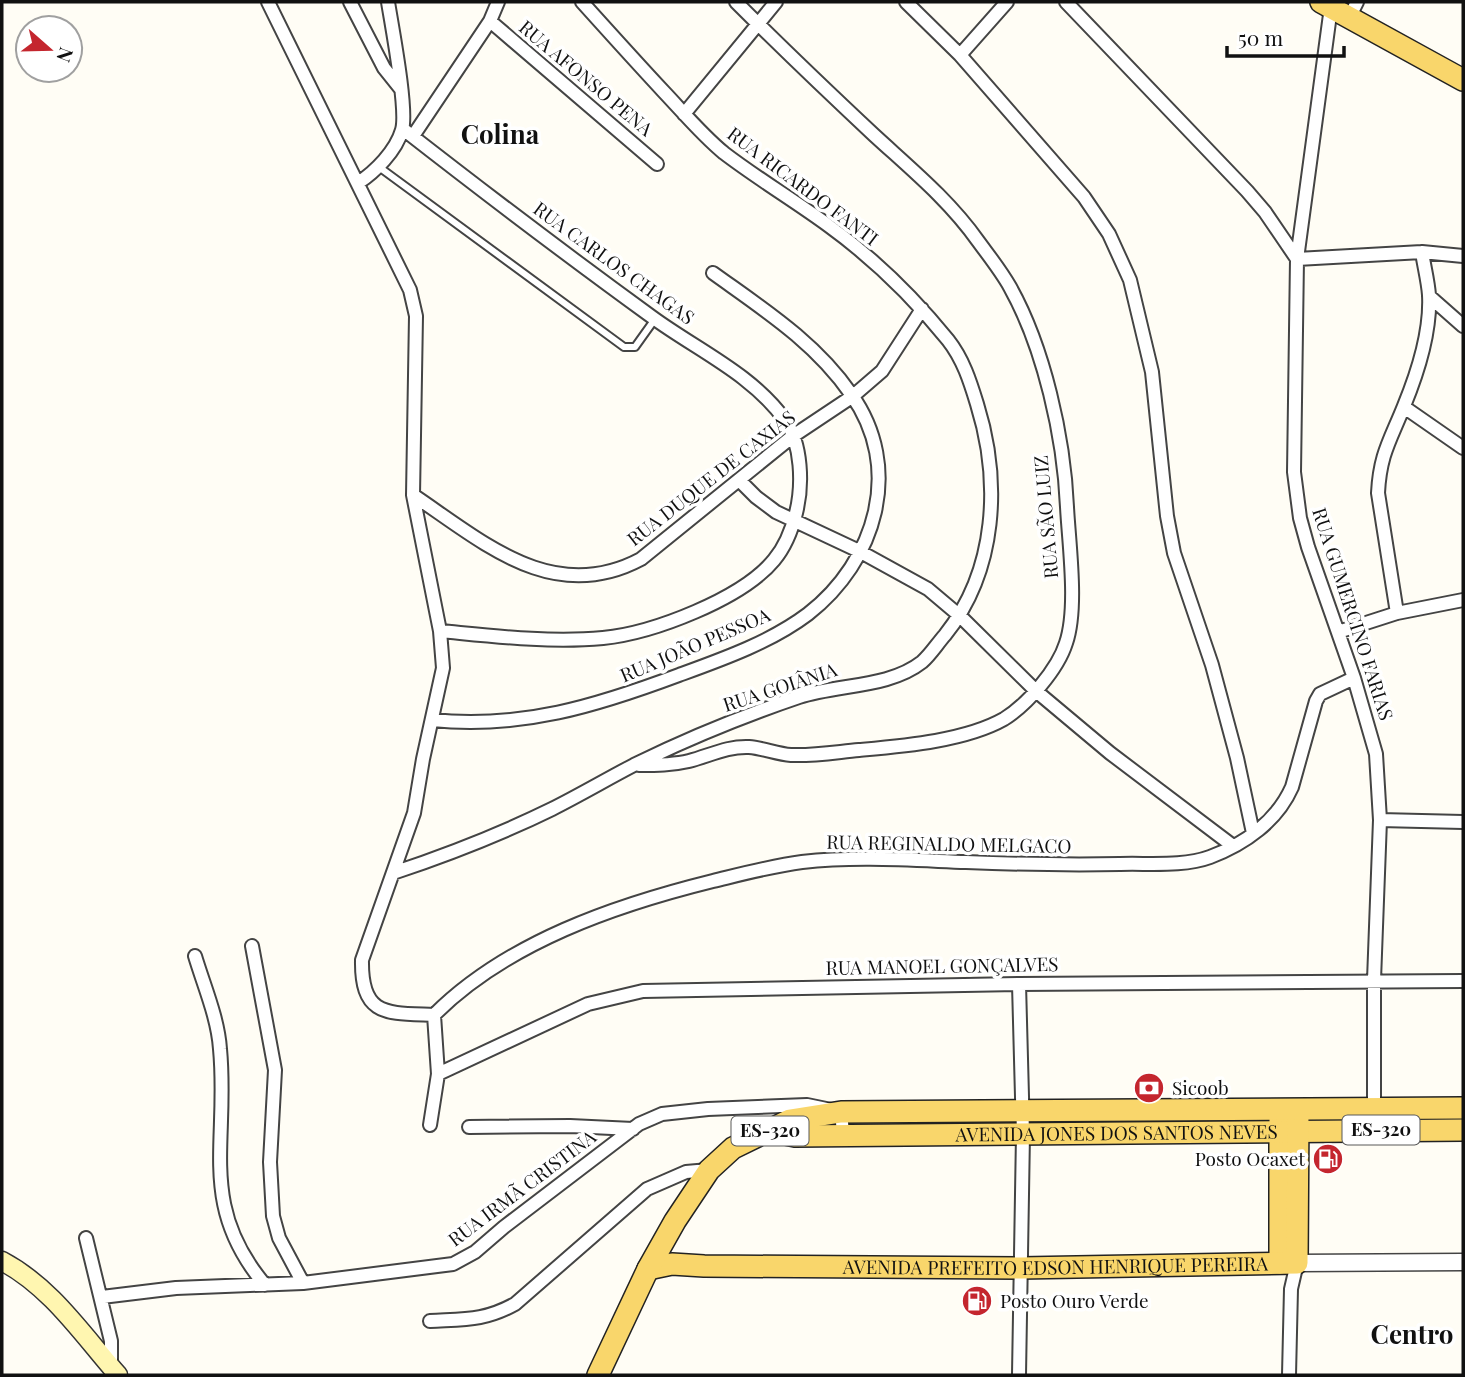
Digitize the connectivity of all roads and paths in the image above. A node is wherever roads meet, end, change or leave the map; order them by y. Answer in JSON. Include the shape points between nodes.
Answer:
{"nodes":[{"id":1,"x":268,"y":2,"type":"edge"},
{"id":2,"x":350,"y":2,"type":"edge"},
{"id":3,"x":388,"y":2,"type":"edge"},
{"id":4,"x":498,"y":2,"type":"edge"},
{"id":5,"x":582,"y":2,"type":"edge"},
{"id":6,"x":736,"y":2,"type":"edge"},
{"id":7,"x":776,"y":2,"type":"edge"},
{"id":8,"x":906,"y":2,"type":"edge"},
{"id":9,"x":1007,"y":2,"type":"edge"},
{"id":10,"x":1066,"y":2,"type":"edge"},
{"id":11,"x":1340,"y":7,"type":"edge"},
{"id":12,"x":490,"y":21,"type":"junction"},
{"id":13,"x":757,"y":23,"type":"junction"},
{"id":14,"x":960,"y":55,"type":"junction"},
{"id":15,"x":1463,"y":80,"type":"edge"},
{"id":16,"x":400,"y":88,"type":"junction"},
{"id":17,"x":684,"y":114,"type":"junction"},
{"id":18,"x":408,"y":132,"type":"junction"},
{"id":19,"x":657,"y":164,"type":"dead end"},
{"id":20,"x":379,"y":167,"type":"junction"},
{"id":21,"x":358,"y":183,"type":"junction"},
{"id":22,"x":1422,"y":252,"type":"junction"},
{"id":23,"x":1463,"y":256,"type":"edge"},
{"id":24,"x":1297,"y":259,"type":"junction"},
{"id":25,"x":713,"y":273,"type":"dead end"},
{"id":26,"x":1429,"y":296,"type":"junction"},
{"id":27,"x":922,"y":309,"type":"junction"},
{"id":28,"x":655,"y":319,"type":"junction"},
{"id":29,"x":1463,"y":326,"type":"edge"},
{"id":30,"x":853,"y":396,"type":"junction"},
{"id":31,"x":1404,"y":407,"type":"junction"},
{"id":32,"x":793,"y":436,"type":"junction"},
{"id":33,"x":1463,"y":448,"type":"edge"},
{"id":34,"x":738,"y":480,"type":"junction"},
{"id":35,"x":413,"y":495,"type":"junction"},
{"id":36,"x":794,"y":520,"type":"junction"},
{"id":37,"x":859,"y":551,"type":"junction"},
{"id":38,"x":1463,"y":600,"type":"edge"},
{"id":39,"x":1397,"y":613,"type":"junction"},
{"id":40,"x":960,"y":616,"type":"junction"},
{"id":41,"x":440,"y":631,"type":"junction"},
{"id":42,"x":1338,"y":632,"type":"junction"},
{"id":43,"x":1354,"y":678,"type":"junction"},
{"id":44,"x":1036,"y":691,"type":"junction"},
{"id":45,"x":432,"y":720,"type":"junction"},
{"id":46,"x":636,"y":765,"type":"junction"},
{"id":47,"x":1380,"y":820,"type":"junction"},
{"id":48,"x":1463,"y":822,"type":"edge"},
{"id":49,"x":1253,"y":833,"type":"junction"},
{"id":50,"x":1233,"y":846,"type":"junction"},
{"id":51,"x":393,"y":873,"type":"junction"},
{"id":52,"x":252,"y":946,"type":"dead end"},
{"id":53,"x":195,"y":956,"type":"dead end"},
{"id":54,"x":1374,"y":980,"type":"junction"},
{"id":55,"x":1463,"y":981,"type":"edge"},
{"id":56,"x":1019,"y":984,"type":"junction"},
{"id":57,"x":435,"y":1015,"type":"junction"},
{"id":58,"x":438,"y":1074,"type":"junction"},
{"id":59,"x":1374,"y":1108,"type":"junction"},
{"id":60,"x":1463,"y":1108,"type":"edge"},
{"id":61,"x":1023,"y":1110,"type":"junction"},
{"id":62,"x":841,"y":1112,"type":"junction"},
{"id":63,"x":1289,"y":1120,"type":"junction"},
{"id":64,"x":430,"y":1125,"type":"dead end"},
{"id":65,"x":469,"y":1127,"type":"dead end"},
{"id":66,"x":633,"y":1129,"type":"junction"},
{"id":67,"x":1374,"y":1130,"type":"junction"},
{"id":68,"x":1463,"y":1130,"type":"edge"},
{"id":69,"x":771,"y":1131,"type":"junction"},
{"id":70,"x":843,"y":1133,"type":"junction"},
{"id":71,"x":1023,"y":1134,"type":"junction"},
{"id":72,"x":709,"y":1170,"type":"junction"},
{"id":73,"x":86,"y":1238,"type":"dead end"},
{"id":74,"x":2,"y":1261,"type":"edge"},
{"id":75,"x":1463,"y":1262,"type":"edge"},
{"id":76,"x":1289,"y":1264,"type":"junction"},
{"id":77,"x":704,"y":1266,"type":"junction"},
{"id":78,"x":649,"y":1267,"type":"junction"},
{"id":79,"x":1021,"y":1268,"type":"junction"},
{"id":80,"x":303,"y":1283,"type":"junction"},
{"id":81,"x":265,"y":1285,"type":"junction"},
{"id":82,"x":102,"y":1297,"type":"junction"},
{"id":83,"x":625,"y":1317,"type":"junction"},
{"id":84,"x":430,"y":1321,"type":"dead end"},
{"id":85,"x":114,"y":1371,"type":"edge"},
{"id":86,"x":598,"y":1375,"type":"edge"},
{"id":87,"x":1019,"y":1375,"type":"edge"},
{"id":88,"x":1289,"y":1375,"type":"edge"}],
"edges":[{"from":1,"to":21,"type":"street"},
{"from":2,"to":16,"type":"street","via":[[384,68]]},
{"from":3,"to":16,"type":"street"},
{"from":4,"to":12,"type":"street"},
{"from":5,"to":17,"type":"street","name":"RUA RICARDO FANTI"},
{"from":6,"to":13,"type":"street","name":"RUA SÃO LUIZ"},
{"from":7,"to":13,"type":"street"},
{"from":8,"to":14,"type":"street"},
{"from":9,"to":14,"type":"street"},
{"from":10,"to":24,"type":"street","via":[[1247,191]]},
{"from":11,"to":15,"type":"main road"},
{"from":11,"to":24,"type":"street","name":"RUA GUMERCINO FARIAS"},
{"from":12,"to":18,"type":"street"},
{"from":12,"to":19,"type":"street","name":"RUA AFONSO PENA"},
{"from":13,"to":17,"type":"street"},
{"from":13,"to":44,"type":"street","name":"RUA SÃO LUIZ","via":[[944,199],[1010,287],[1031,334],[1048,385],[1066,481],[1071,610],[1066,645]]},
{"from":14,"to":49,"type":"street","via":[[1084,197],[1109,234],[1130,279],[1152,372],[1174,553],[1212,665]]},
{"from":16,"to":18,"type":"street"},
{"from":17,"to":27,"type":"street","name":"RUA RICARDO FANTI","via":[[721,150],[866,256]]},
{"from":18,"to":20,"type":"street"},
{"from":18,"to":28,"type":"street","name":"RUA CARLOS CHAGAS"},
{"from":20,"to":21,"type":"street"},
{"from":20,"to":28,"type":"lane","via":[[624,346],[635,347]]},
{"from":21,"to":35,"type":"street","via":[[415,303]]},
{"from":22,"to":23,"type":"street"},
{"from":22,"to":24,"type":"street"},
{"from":22,"to":26,"type":"street"},
{"from":24,"to":42,"type":"street","name":"RUA GUMERCINO FARIAS","via":[[1294,472],[1300,518]]},
{"from":25,"to":30,"type":"street","name":"RUA JOÃO PESSOA","via":[[810,345]]},
{"from":26,"to":29,"type":"street"},
{"from":26,"to":31,"type":"street","via":[[1421,353]]},
{"from":27,"to":30,"type":"street","name":"RUA DUQUE DE CAXIAS","via":[[890,362]]},
{"from":27,"to":40,"type":"street","name":"RUA RICARDO FANTI","via":[[962,362],[986,432],[992,473],[984,553],[976,584]]},
{"from":28,"to":32,"type":"street","name":"RUA CARLOS CHAGAS","via":[[764,396]]},
{"from":30,"to":32,"type":"street","name":"RUA DUQUE DE CAXIAS"},
{"from":30,"to":37,"type":"street","name":"RUA JOÃO PESSOA","via":[[876,446],[879,468],[876,515]]},
{"from":31,"to":33,"type":"street"},
{"from":31,"to":39,"type":"street","via":[[1380,462],[1378,494]]},
{"from":32,"to":34,"type":"street","name":"RUA DUQUE DE CAXIAS"},
{"from":32,"to":36,"type":"street","via":[[800,484]]},
{"from":34,"to":35,"type":"street","name":"RUA DUQUE DE CAXIAS","via":[[641,559],[587,576],[547,572],[512,560]]},
{"from":34,"to":36,"type":"street","via":[[766,505]]},
{"from":35,"to":41,"type":"street"},
{"from":36,"to":37,"type":"street"},
{"from":36,"to":41,"type":"street","via":[[776,559],[743,588],[634,633],[550,639]]},
{"from":37,"to":40,"type":"street","via":[[928,589]]},
{"from":37,"to":45,"type":"street","name":"RUA JOÃO PESSOA","via":[[835,590],[807,614],[772,637],[697,668],[616,699],[550,716],[494,723]]},
{"from":38,"to":39,"type":"street"},
{"from":39,"to":42,"type":"street"},
{"from":40,"to":44,"type":"street"},
{"from":40,"to":46,"type":"street","name":"RUA GOIÂNIA","via":[[926,658],[900,675],[799,697]]},
{"from":41,"to":45,"type":"street","via":[[443,668]]},
{"from":42,"to":43,"type":"street","name":"RUA GUMERCINO FARIAS"},
{"from":43,"to":47,"type":"street","name":"RUA GUMERCINO FARIAS","via":[[1376,754]]},
{"from":43,"to":49,"type":"street","name":"RUA REGINALDO MELGACO","via":[[1320,694],[1286,799],[1272,820]]},
{"from":44,"to":46,"type":"street","name":"RUA SÃO LUIZ","via":[[1003,720],[926,743],[803,755],[746,747],[677,763]]},
{"from":44,"to":50,"type":"street"},
{"from":45,"to":51,"type":"street","via":[[414,813]]},
{"from":46,"to":51,"type":"street","name":"RUA GOIÂNIA","via":[[456,852]]},
{"from":47,"to":48,"type":"street"},
{"from":47,"to":54,"type":"street","name":"RUA GUMERCINO FARIAS"},
{"from":49,"to":50,"type":"street","name":"RUA REGINALDO MELGACO"},
{"from":50,"to":57,"type":"street","name":"RUA REGINALDO MELGACO","via":[[1189,862],[1020,864],[877,858],[800,863],[744,873],[655,896],[548,937],[471,985]]},
{"from":51,"to":57,"type":"street","via":[[362,960],[364,991],[370,1002],[382,1009]]},
{"from":52,"to":80,"type":"street","via":[[275,1070],[270,1162],[273,1216],[279,1238]]},
{"from":53,"to":81,"type":"street","via":[[219,1035],[222,1118],[218,1156],[226,1220],[248,1265]]},
{"from":54,"to":55,"type":"street","name":"RUA MANOEL GONÇALVES"},
{"from":54,"to":56,"type":"street","name":"RUA MANOEL GONÇALVES"},
{"from":54,"to":59,"type":"street","name":"RUA GUMERCINO FARIAS"},
{"from":56,"to":58,"type":"street","name":"RUA MANOEL GONÇALVES","via":[[643,991],[587,1004]]},
{"from":56,"to":61,"type":"street"},
{"from":57,"to":58,"type":"street"},
{"from":58,"to":64,"type":"street"},
{"from":59,"to":60,"type":"main road","name":"AVENIDA JONES DOS SANTOS NEVES","number":"ES-320"},
{"from":59,"to":63,"type":"main road","name":"AVENIDA JONES DOS SANTOS NEVES","number":"ES-320"},
{"from":59,"to":67,"type":"street","name":"RUA GUMERCINO FARIAS"},
{"from":61,"to":62,"type":"main road","name":"AVENIDA JONES DOS SANTOS NEVES","number":"ES-320"},
{"from":61,"to":63,"type":"main road","name":"AVENIDA JONES DOS SANTOS NEVES","number":"ES-320"},
{"from":61,"to":71,"type":"street"},
{"from":62,"to":66,"type":"street","name":"RUA IRMÃ CRISTINA","via":[[807,1105],[708,1109],[662,1114]]},
{"from":62,"to":69,"type":"main road","name":"AVENIDA JONES DOS SANTOS NEVES","number":"ES-320","via":[[790,1120]]},
{"from":62,"to":70,"type":"street"},
{"from":63,"to":67,"type":"main road","name":"AVENIDA JONES DOS SANTOS NEVES","number":"ES-320"},
{"from":63,"to":71,"type":"main road","name":"AVENIDA JONES DOS SANTOS NEVES"},
{"from":63,"to":76,"type":"main road"},
{"from":65,"to":66,"type":"street"},
{"from":66,"to":80,"type":"street","name":"RUA IRMÃ CRISTINA","via":[[475,1252],[453,1264]]},
{"from":67,"to":68,"type":"main road","name":"AVENIDA JONES DOS SANTOS NEVES","number":"ES-320"},
{"from":69,"to":70,"type":"main road","name":"AVENIDA JONES DOS SANTOS NEVES","via":[[795,1136]]},
{"from":69,"to":72,"type":"main road","name":"AVENIDA JONES DOS SANTOS NEVES","number":"ES-320","via":[[733,1148]]},
{"from":70,"to":71,"type":"main road","name":"AVENIDA JONES DOS SANTOS NEVES"},
{"from":71,"to":79,"type":"street"},
{"from":72,"to":78,"type":"main road","name":"AVENIDA JONES DOS SANTOS NEVES","number":"ES-320"},
{"from":72,"to":84,"type":"street","via":[[686,1172],[647,1189],[515,1304],[495,1315]]},
{"from":73,"to":82,"type":"street"},
{"from":74,"to":85,"type":"main road","via":[[41,1288]]},
{"from":75,"to":76,"type":"street","name":"AVENIDA PREFEITO EDSON HENRIQUE PEREIRA"},
{"from":76,"to":79,"type":"main road","name":"AVENIDA PREFEITO EDSON HENRIQUE PEREIRA"},
{"from":76,"to":88,"type":"street"},
{"from":77,"to":78,"type":"main road","name":"AVENIDA PREFEITO EDSON HENRIQUE PEREIRA"},
{"from":77,"to":79,"type":"main road","name":"AVENIDA PREFEITO EDSON HENRIQUE PEREIRA"},
{"from":77,"to":83,"type":"main road","via":[[659,1280]]},
{"from":78,"to":83,"type":"main road","number":"ES-320"},
{"from":79,"to":87,"type":"street"},
{"from":80,"to":81,"type":"street","name":"RUA IRMÃ CRISTINA"},
{"from":81,"to":82,"type":"street","name":"RUA IRMÃ CRISTINA","via":[[176,1288]]},
{"from":82,"to":85,"type":"street"},
{"from":83,"to":86,"type":"main road","number":"ES-320"}]}
